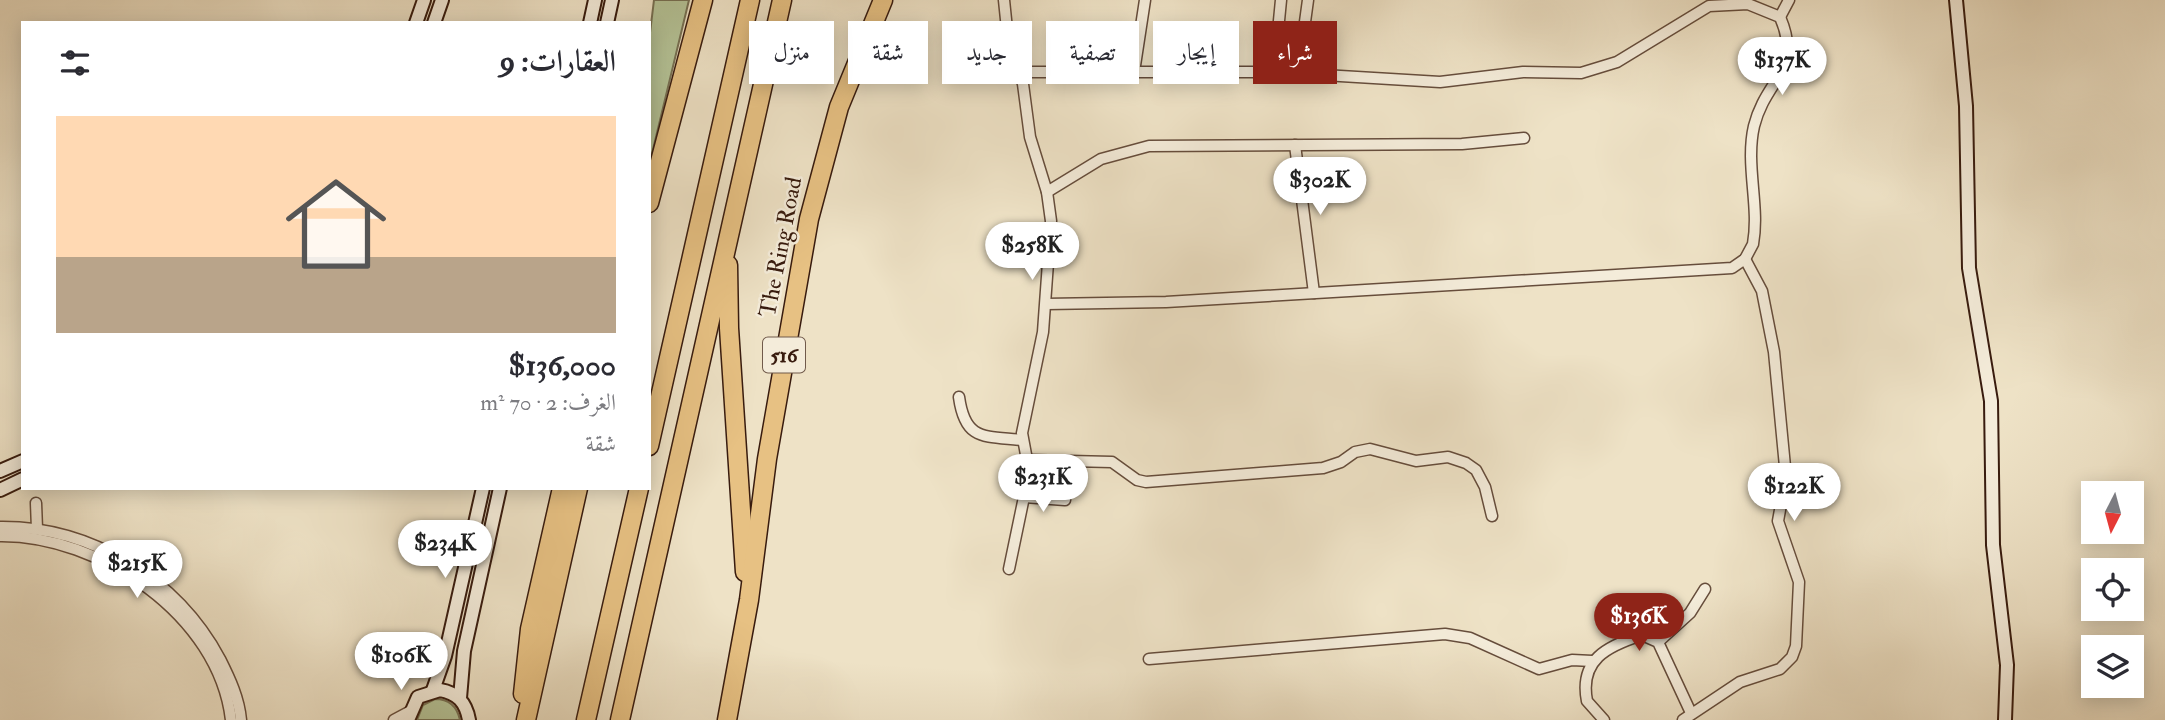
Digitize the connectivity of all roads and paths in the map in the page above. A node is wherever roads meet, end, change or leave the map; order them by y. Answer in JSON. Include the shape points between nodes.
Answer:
{"nodes":[{"id":1,"x":442,"y":0,"type":"edge"},
{"id":2,"x":595,"y":0,"type":"edge"},
{"id":3,"x":612,"y":0,"type":"edge"},
{"id":4,"x":703,"y":0,"type":"edge"},
{"id":5,"x":717,"y":0,"type":"edge"},
{"id":6,"x":750,"y":0,"type":"edge"},
{"id":7,"x":782,"y":0,"type":"edge"},
{"id":8,"x":883,"y":0,"type":"edge"},
{"id":9,"x":1004,"y":0,"type":"edge"},
{"id":10,"x":1145,"y":0,"type":"edge"},
{"id":11,"x":1282,"y":0,"type":"edge"},
{"id":12,"x":1308,"y":0,"type":"edge"},
{"id":13,"x":1789,"y":0,"type":"edge"},
{"id":14,"x":1956,"y":0,"type":"edge"},
{"id":15,"x":419,"y":1,"type":"edge"},
{"id":16,"x":1780,"y":17,"type":"junction"},
{"id":17,"x":416,"y":21,"type":"edge"},
{"id":18,"x":435,"y":21,"type":"edge"},
{"id":19,"x":590,"y":21,"type":"edge"},
{"id":20,"x":607,"y":21,"type":"edge"},
{"id":21,"x":1006,"y":21,"type":"edge"},
{"id":22,"x":1280,"y":21,"type":"edge"},
{"id":23,"x":1305,"y":21,"type":"edge"},
{"id":24,"x":1139,"y":36,"type":"edge"},
{"id":25,"x":691,"y":55,"type":"junction"},
{"id":26,"x":1139,"y":72,"type":"edge"},
{"id":27,"x":1253,"y":72,"type":"edge"},
{"id":28,"x":1337,"y":75,"type":"edge"},
{"id":29,"x":1021,"y":84,"type":"edge"},
{"id":30,"x":1524,"y":138,"type":"dead end"},
{"id":31,"x":1295,"y":145,"type":"junction"},
{"id":32,"x":1047,"y":192,"type":"junction"},
{"id":33,"x":651,"y":197,"type":"edge"},
{"id":34,"x":728,"y":231,"type":"junction"},
{"id":35,"x":1745,"y":259,"type":"junction"},
{"id":36,"x":1314,"y":293,"type":"junction"},
{"id":37,"x":1046,"y":304,"type":"junction"},
{"id":38,"x":959,"y":397,"type":"dead end"},
{"id":39,"x":651,"y":437,"type":"edge"},
{"id":40,"x":1021,"y":440,"type":"junction"},
{"id":41,"x":1027,"y":460,"type":"junction"},
{"id":42,"x":21,"y":462,"type":"edge"},
{"id":43,"x":0,"y":471,"type":"edge"},
{"id":44,"x":21,"y":480,"type":"edge"},
{"id":45,"x":0,"y":490,"type":"edge"},
{"id":46,"x":483,"y":490,"type":"edge"},
{"id":47,"x":500,"y":490,"type":"edge"},
{"id":48,"x":562,"y":490,"type":"edge"},
{"id":49,"x":578,"y":490,"type":"edge"},
{"id":50,"x":639,"y":490,"type":"edge"},
{"id":51,"x":1024,"y":496,"type":"junction"},
{"id":52,"x":1065,"y":500,"type":"dead end"},
{"id":53,"x":36,"y":503,"type":"dead end"},
{"id":54,"x":1492,"y":516,"type":"dead end"},
{"id":55,"x":0,"y":527,"type":"edge"},
{"id":56,"x":37,"y":529,"type":"junction"},
{"id":57,"x":0,"y":536,"type":"edge"},
{"id":58,"x":87,"y":547,"type":"junction"},
{"id":59,"x":1009,"y":569,"type":"dead end"},
{"id":60,"x":1705,"y":589,"type":"dead end"},
{"id":61,"x":749,"y":600,"type":"junction"},
{"id":62,"x":202,"y":639,"type":"junction"},
{"id":63,"x":1658,"y":642,"type":"junction"},
{"id":64,"x":1149,"y":659,"type":"dead end"},
{"id":65,"x":1592,"y":661,"type":"junction"},
{"id":66,"x":433,"y":690,"type":"junction"},
{"id":67,"x":460,"y":698,"type":"junction"},
{"id":68,"x":408,"y":716,"type":"edge"},
{"id":69,"x":1687,"y":716,"type":"edge"},
{"id":70,"x":231,"y":720,"type":"edge"},
{"id":71,"x":241,"y":720,"type":"edge"},
{"id":72,"x":394,"y":720,"type":"edge"},
{"id":73,"x":469,"y":720,"type":"edge"},
{"id":74,"x":525,"y":720,"type":"edge"},
{"id":75,"x":586,"y":720,"type":"edge"},
{"id":76,"x":620,"y":720,"type":"edge"},
{"id":77,"x":727,"y":720,"type":"edge"},
{"id":78,"x":1604,"y":720,"type":"edge"},
{"id":79,"x":2005,"y":720,"type":"edge"}],
"edges":[{"from":1,"to":18,"type":"street"},
{"from":2,"to":19,"type":"street"},
{"from":3,"to":20,"type":"street"},
{"from":4,"to":25,"type":"highway"},
{"from":5,"to":25,"type":"highway"},
{"from":6,"to":39,"type":"highway"},
{"from":7,"to":34,"type":"highway","number":"516"},
{"from":8,"to":61,"type":"highway","name":"The Ring Road","number":"516","via":[[839,107],[808,219],[767,459]]},
{"from":9,"to":21,"type":"street"},
{"from":10,"to":24,"type":"street"},
{"from":11,"to":22,"type":"street"},
{"from":12,"to":23,"type":"street"},
{"from":13,"to":16,"type":"street"},
{"from":14,"to":79,"type":"street","via":[[1968,139],[1969,268],[1991,401],[1993,545],[2007,665]]},
{"from":15,"to":17,"type":"street"},
{"from":16,"to":28,"type":"street","via":[[1748,4],[1709,6],[1617,62],[1581,73],[1523,72],[1440,82]]},
{"from":16,"to":35,"type":"street","via":[[1788,37],[1788,55],[1754,126],[1754,239]]},
{"from":25,"to":33,"type":"highway"},
{"from":26,"to":27,"type":"street"},
{"from":29,"to":32,"type":"street","via":[[1032,149]]},
{"from":30,"to":31,"type":"street","via":[[1462,144]]},
{"from":31,"to":32,"type":"street","via":[[1135,149],[1091,163]]},
{"from":31,"to":36,"type":"street"},
{"from":32,"to":37,"type":"street","via":[[1051,221]]},
{"from":34,"to":61,"type":"highway","number":"516","via":[[729,328]]},
{"from":34,"to":76,"type":"highway","number":"516"},
{"from":35,"to":36,"type":"street","via":[[1721,271]]},
{"from":35,"to":69,"type":"street","via":[[1762,291],[1774,352],[1786,477],[1778,521],[1799,582],[1796,646],[1780,669],[1740,682]]},
{"from":36,"to":37,"type":"street"},
{"from":37,"to":40,"type":"street"},
{"from":38,"to":40,"type":"street","via":[[963,420],[973,432]]},
{"from":40,"to":41,"type":"street"},
{"from":41,"to":51,"type":"street"},
{"from":41,"to":54,"type":"street","via":[[1112,462],[1146,482],[1323,468],[1364,449],[1416,461],[1448,457],[1476,470],[1489,496]]},
{"from":42,"to":43,"type":"street"},
{"from":44,"to":45,"type":"street"},
{"from":46,"to":66,"type":"street"},
{"from":47,"to":67,"type":"street","via":[[462,660]]},
{"from":48,"to":74,"type":"highway","via":[[528,639]]},
{"from":49,"to":74,"type":"highway"},
{"from":50,"to":75,"type":"highway"},
{"from":51,"to":52,"type":"street"},
{"from":51,"to":59,"type":"street"},
{"from":53,"to":56,"type":"street"},
{"from":55,"to":56,"type":"street"},
{"from":56,"to":58,"type":"street"},
{"from":57,"to":58,"type":"street"},
{"from":58,"to":62,"type":"street","via":[[117,556],[155,582],[184,608]]},
{"from":60,"to":63,"type":"street","via":[[1690,613]]},
{"from":61,"to":77,"type":"highway","name":"The Ring Road","number":"516"},
{"from":62,"to":70,"type":"street"},
{"from":62,"to":71,"type":"street","via":[[236,693]]},
{"from":63,"to":65,"type":"street","via":[[1638,636]]},
{"from":63,"to":69,"type":"street"},
{"from":64,"to":65,"type":"street","via":[[1445,634],[1470,638],[1539,669],[1567,661]]},
{"from":65,"to":78,"type":"street","via":[[1586,697]]},
{"from":66,"to":67,"type":"street"},
{"from":66,"to":68,"type":"street","via":[[418,697]]},
{"from":67,"to":73,"type":"street"},
{"from":68,"to":72,"type":"street"}]}
